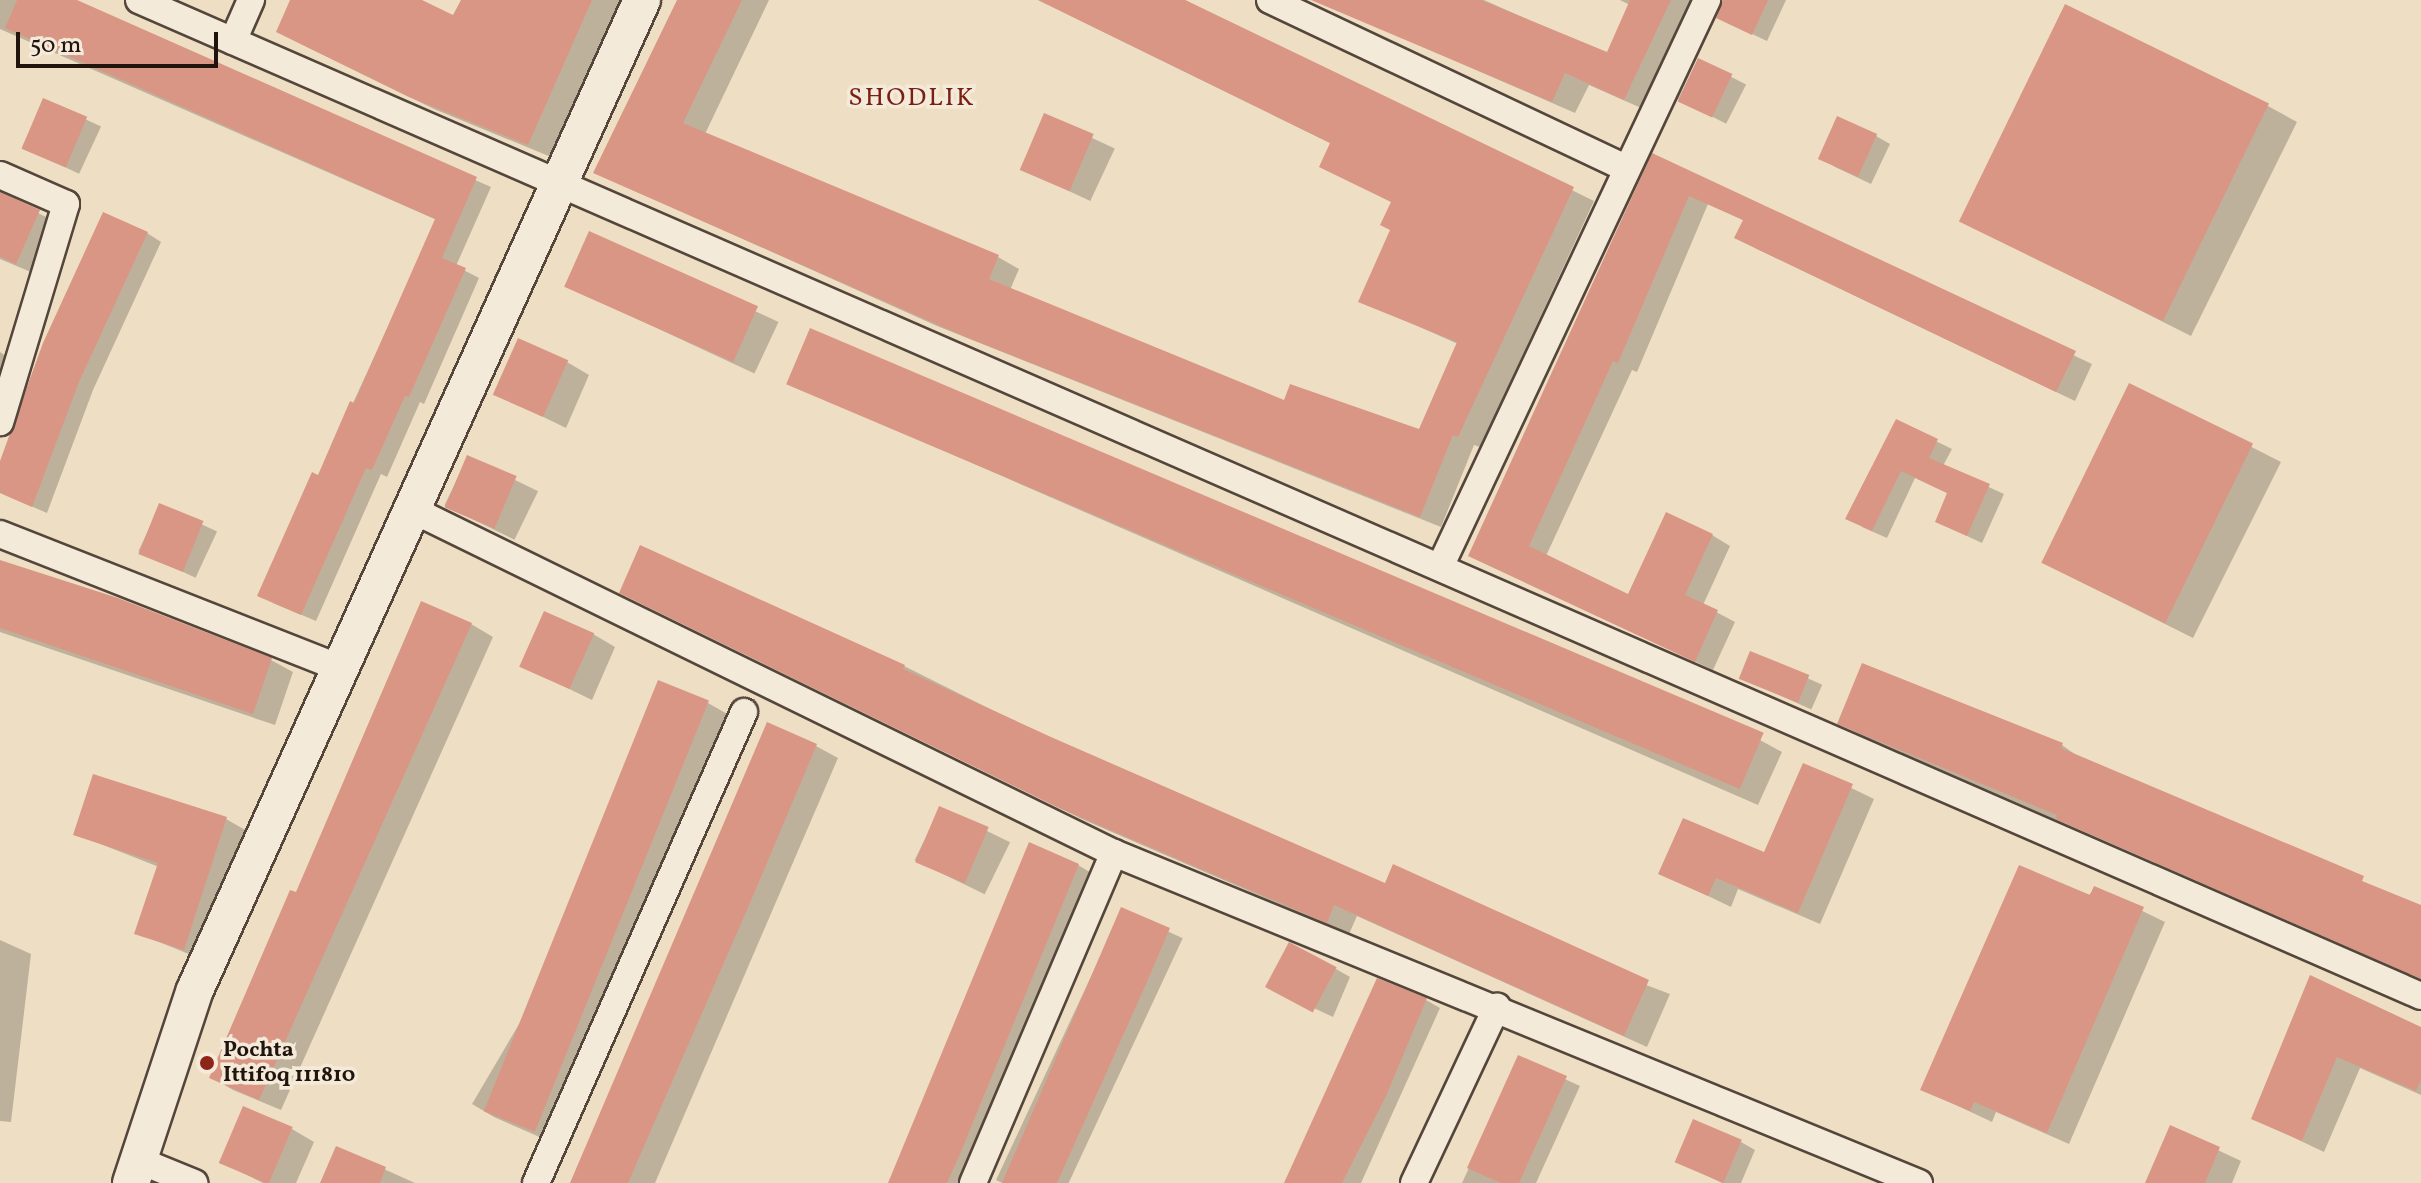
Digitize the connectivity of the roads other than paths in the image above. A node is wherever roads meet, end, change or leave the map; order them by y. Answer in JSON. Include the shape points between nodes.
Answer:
{"nodes":[{"id":1,"x":139,"y":0,"type":"edge"},
{"id":2,"x":251,"y":0,"type":"edge"},
{"id":3,"x":642,"y":0,"type":"edge"},
{"id":4,"x":1270,"y":0,"type":"edge"},
{"id":5,"x":1707,"y":0,"type":"edge"},
{"id":6,"x":233,"y":41,"type":"junction"},
{"id":7,"x":1627,"y":169,"type":"junction"},
{"id":8,"x":0,"y":175,"type":"edge"},
{"id":9,"x":559,"y":181,"type":"junction"},
{"id":10,"x":0,"y":422,"type":"edge"},
{"id":11,"x":409,"y":508,"type":"junction"},
{"id":12,"x":0,"y":534,"type":"edge"},
{"id":13,"x":1440,"y":567,"type":"junction"},
{"id":14,"x":338,"y":667,"type":"junction"},
{"id":15,"x":744,"y":712,"type":"dead end"},
{"id":16,"x":1114,"y":853,"type":"junction"},
{"id":17,"x":2421,"y":996,"type":"edge"},
{"id":18,"x":1497,"y":1007,"type":"junction"},
{"id":19,"x":134,"y":1171,"type":"edge"},
{"id":20,"x":194,"y":1183,"type":"edge"},
{"id":21,"x":536,"y":1183,"type":"edge"},
{"id":22,"x":973,"y":1183,"type":"edge"},
{"id":23,"x":1414,"y":1183,"type":"edge"},
{"id":24,"x":1919,"y":1183,"type":"edge"}],
"edges":[{"from":1,"to":6,"type":"street"},
{"from":2,"to":6,"type":"street"},
{"from":3,"to":9,"type":"main road"},
{"from":4,"to":7,"type":"street"},
{"from":5,"to":7,"type":"street"},
{"from":6,"to":9,"type":"street"},
{"from":7,"to":13,"type":"street"},
{"from":8,"to":10,"type":"street","via":[[66,204]]},
{"from":9,"to":11,"type":"main road"},
{"from":9,"to":13,"type":"street"},
{"from":11,"to":14,"type":"main road"},
{"from":11,"to":16,"type":"street"},
{"from":12,"to":14,"type":"street"},
{"from":13,"to":17,"type":"street"},
{"from":14,"to":19,"type":"main road","via":[[195,990]]},
{"from":15,"to":21,"type":"street"},
{"from":16,"to":18,"type":"street"},
{"from":16,"to":22,"type":"street"},
{"from":18,"to":23,"type":"street"},
{"from":18,"to":24,"type":"street"},
{"from":19,"to":20,"type":"street"}]}
